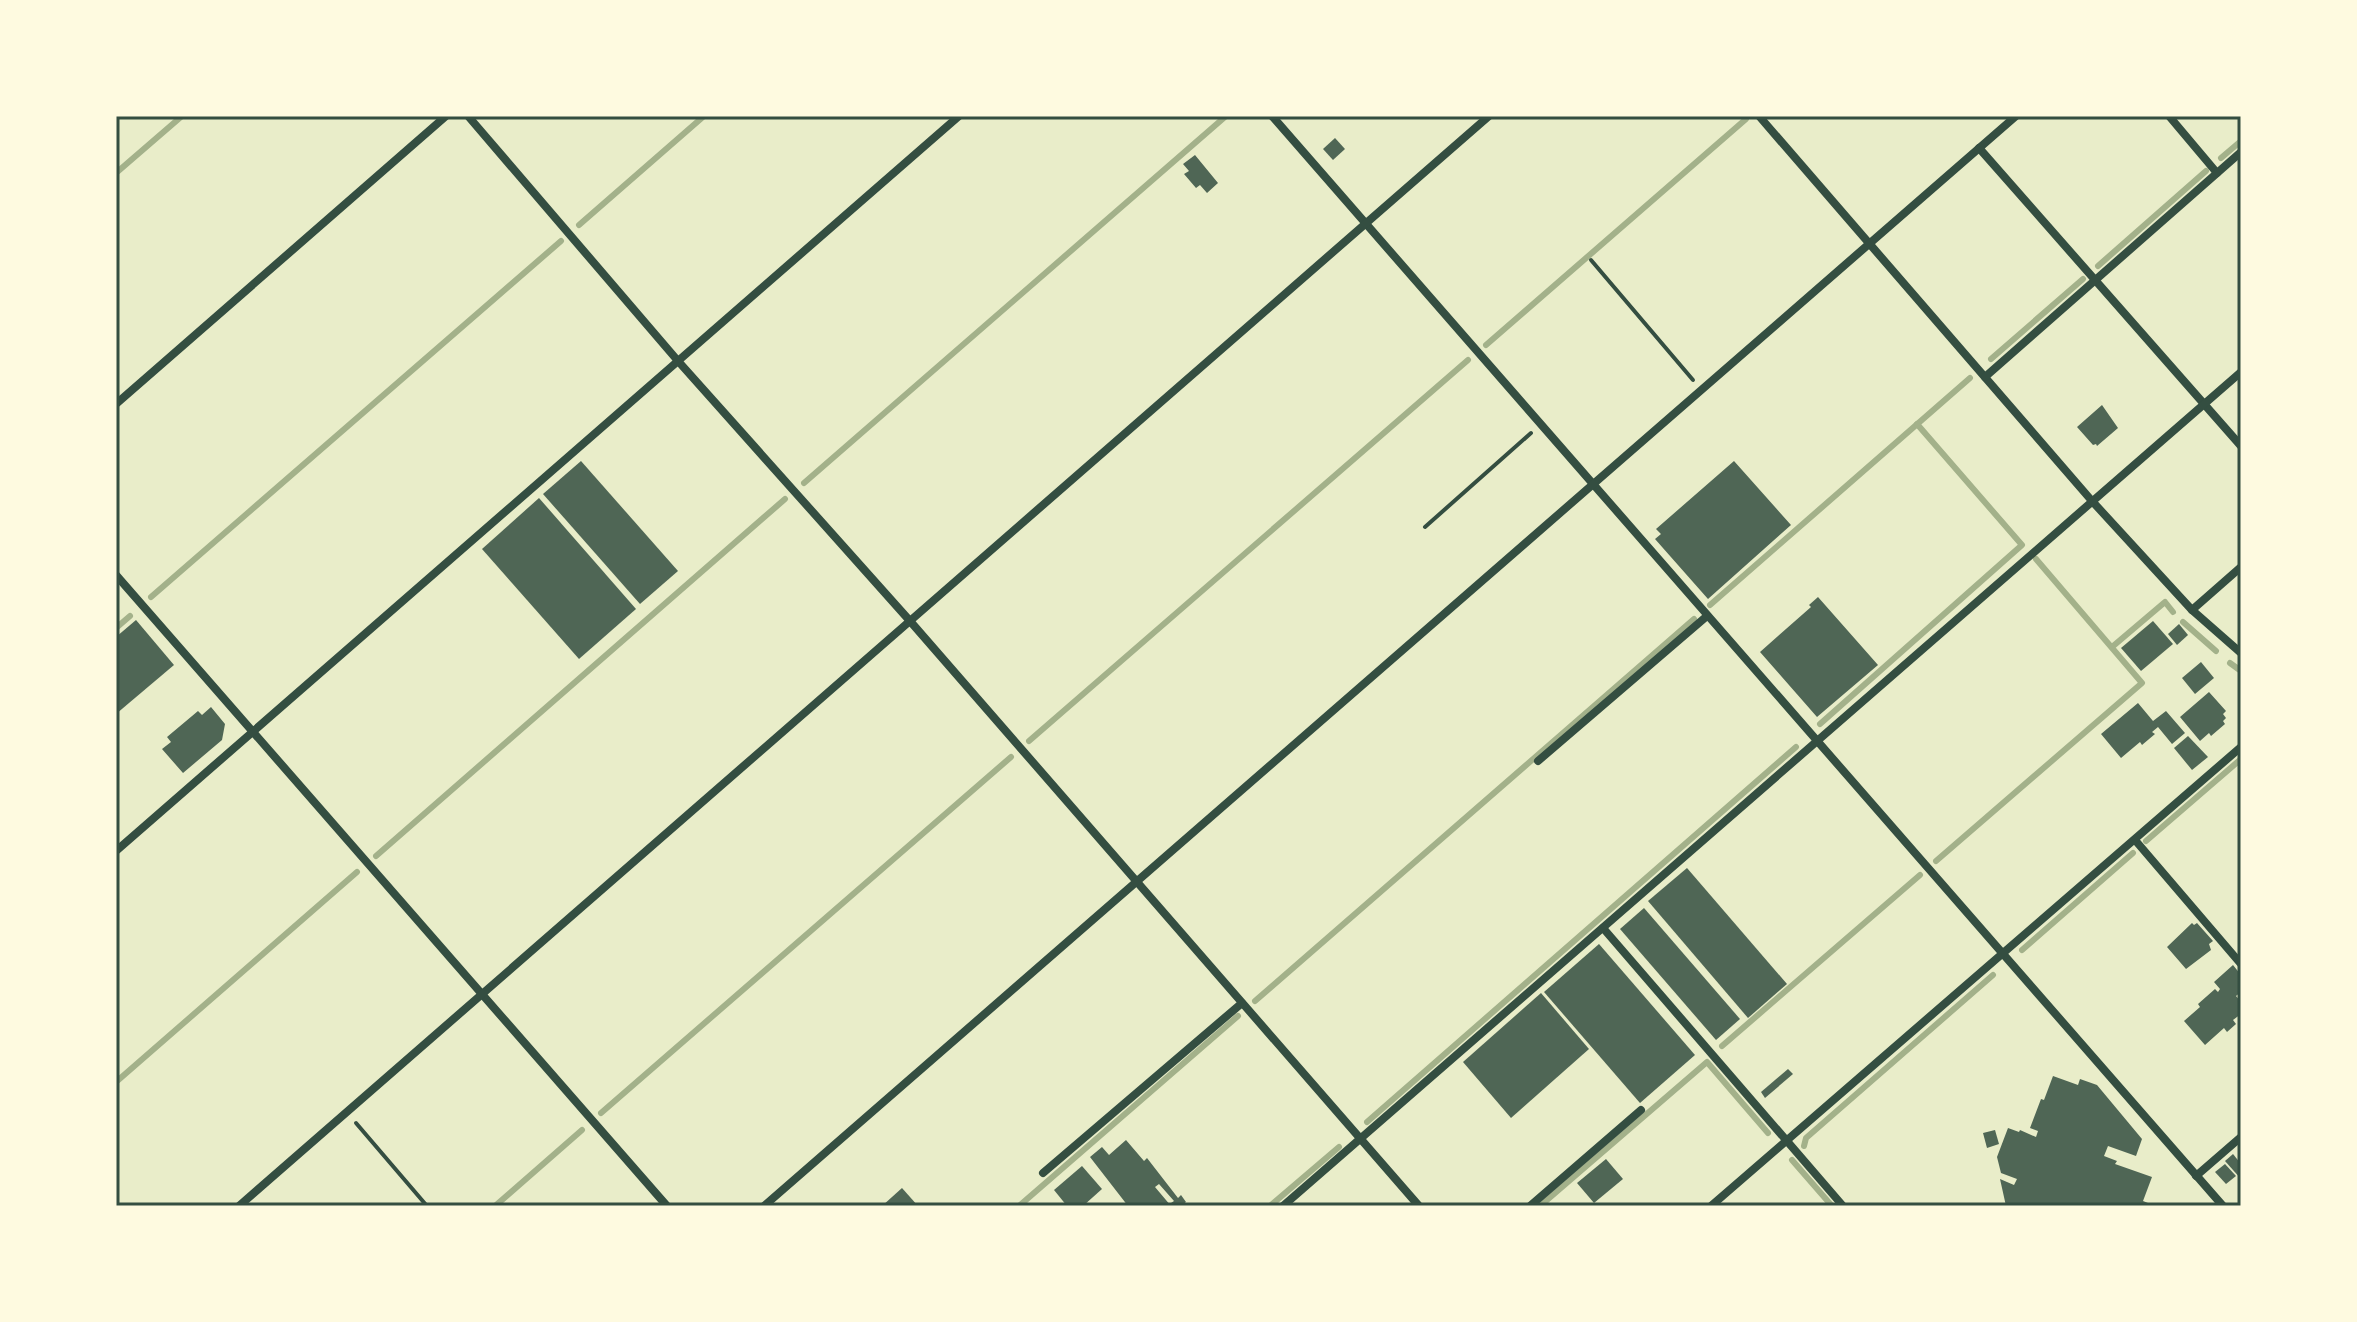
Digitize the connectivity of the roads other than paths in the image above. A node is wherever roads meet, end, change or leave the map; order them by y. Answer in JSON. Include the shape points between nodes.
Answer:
{"nodes":[{"id":1,"x":446,"y":116,"type":"edge"},
{"id":2,"x":468,"y":116,"type":"edge"},
{"id":3,"x":959,"y":116,"type":"edge"},
{"id":4,"x":1272,"y":116,"type":"edge"},
{"id":5,"x":1489,"y":116,"type":"edge"},
{"id":6,"x":1759,"y":116,"type":"edge"},
{"id":7,"x":2016,"y":116,"type":"edge"},
{"id":8,"x":2169,"y":116,"type":"edge"},
{"id":9,"x":1979,"y":148,"type":"junction"},
{"id":10,"x":2241,"y":152,"type":"edge"},
{"id":11,"x":2217,"y":173,"type":"junction"},
{"id":12,"x":1366,"y":224,"type":"junction"},
{"id":13,"x":1870,"y":243,"type":"junction"},
{"id":14,"x":2095,"y":281,"type":"junction"},
{"id":15,"x":678,"y":361,"type":"junction"},
{"id":16,"x":2241,"y":372,"type":"edge"},
{"id":17,"x":1985,"y":377,"type":"junction"},
{"id":18,"x":116,"y":404,"type":"edge"},
{"id":19,"x":2204,"y":404,"type":"junction"},
{"id":20,"x":2241,"y":446,"type":"edge"},
{"id":21,"x":1592,"y":484,"type":"junction"},
{"id":22,"x":2092,"y":501,"type":"junction"},
{"id":23,"x":2241,"y":567,"type":"edge"},
{"id":24,"x":116,"y":575,"type":"edge"},
{"id":25,"x":2192,"y":610,"type":"junction"},
{"id":26,"x":1707,"y":616,"type":"junction"},
{"id":27,"x":910,"y":621,"type":"junction"},
{"id":28,"x":2241,"y":653,"type":"edge"},
{"id":29,"x":252,"y":733,"type":"junction"},
{"id":30,"x":1817,"y":741,"type":"junction"},
{"id":31,"x":2241,"y":747,"type":"edge"},
{"id":32,"x":1538,"y":761,"type":"dead end"},
{"id":33,"x":2135,"y":840,"type":"junction"},
{"id":34,"x":116,"y":851,"type":"edge"},
{"id":35,"x":1136,"y":880,"type":"junction"},
{"id":36,"x":1603,"y":928,"type":"junction"},
{"id":37,"x":2003,"y":955,"type":"junction"},
{"id":38,"x":2241,"y":964,"type":"edge"},
{"id":39,"x":482,"y":995,"type":"junction"},
{"id":40,"x":1242,"y":1003,"type":"junction"},
{"id":41,"x":1641,"y":1110,"type":"dead end"},
{"id":42,"x":2241,"y":1137,"type":"edge"},
{"id":43,"x":1361,"y":1139,"type":"junction"},
{"id":44,"x":1786,"y":1140,"type":"junction"},
{"id":45,"x":1043,"y":1173,"type":"dead end"},
{"id":46,"x":2196,"y":1176,"type":"junction"},
{"id":47,"x":239,"y":1206,"type":"edge"},
{"id":48,"x":667,"y":1206,"type":"edge"},
{"id":49,"x":764,"y":1206,"type":"edge"},
{"id":50,"x":1283,"y":1206,"type":"edge"},
{"id":51,"x":1419,"y":1206,"type":"edge"},
{"id":52,"x":1530,"y":1206,"type":"edge"},
{"id":53,"x":1711,"y":1206,"type":"edge"},
{"id":54,"x":1843,"y":1206,"type":"edge"},
{"id":55,"x":2223,"y":1206,"type":"edge"}],
"edges":[{"from":1,"to":18,"type":"street"},
{"from":2,"to":15,"type":"street"},
{"from":3,"to":15,"type":"street"},
{"from":4,"to":12,"type":"street"},
{"from":5,"to":12,"type":"street"},
{"from":6,"to":13,"type":"street"},
{"from":7,"to":9,"type":"street"},
{"from":8,"to":11,"type":"street"},
{"from":9,"to":13,"type":"street"},
{"from":9,"to":14,"type":"street"},
{"from":10,"to":11,"type":"street"},
{"from":11,"to":14,"type":"street"},
{"from":12,"to":21,"type":"street"},
{"from":12,"to":27,"type":"street"},
{"from":13,"to":17,"type":"street"},
{"from":13,"to":21,"type":"street"},
{"from":14,"to":17,"type":"street"},
{"from":14,"to":19,"type":"street"},
{"from":15,"to":27,"type":"street"},
{"from":15,"to":29,"type":"street"},
{"from":16,"to":19,"type":"street"},
{"from":17,"to":22,"type":"street"},
{"from":19,"to":20,"type":"street"},
{"from":19,"to":22,"type":"street"},
{"from":21,"to":26,"type":"street"},
{"from":21,"to":35,"type":"street"},
{"from":22,"to":25,"type":"street"},
{"from":22,"to":30,"type":"street"},
{"from":23,"to":25,"type":"street"},
{"from":24,"to":29,"type":"street"},
{"from":25,"to":28,"type":"street"},
{"from":26,"to":30,"type":"street"},
{"from":26,"to":32,"type":"street"},
{"from":27,"to":35,"type":"street"},
{"from":27,"to":39,"type":"street"},
{"from":29,"to":34,"type":"street"},
{"from":29,"to":39,"type":"street"},
{"from":30,"to":36,"type":"street"},
{"from":30,"to":37,"type":"street"},
{"from":31,"to":33,"type":"street"},
{"from":33,"to":37,"type":"street"},
{"from":33,"to":38,"type":"street"},
{"from":35,"to":40,"type":"street"},
{"from":35,"to":49,"type":"street"},
{"from":36,"to":43,"type":"street"},
{"from":36,"to":44,"type":"street"},
{"from":37,"to":44,"type":"street"},
{"from":37,"to":46,"type":"street"},
{"from":39,"to":47,"type":"street"},
{"from":39,"to":48,"type":"street"},
{"from":40,"to":43,"type":"street"},
{"from":40,"to":45,"type":"street"},
{"from":41,"to":52,"type":"street"},
{"from":42,"to":46,"type":"street"},
{"from":43,"to":50,"type":"street"},
{"from":43,"to":51,"type":"street"},
{"from":44,"to":53,"type":"street"},
{"from":44,"to":54,"type":"street"},
{"from":46,"to":55,"type":"street"}]}
